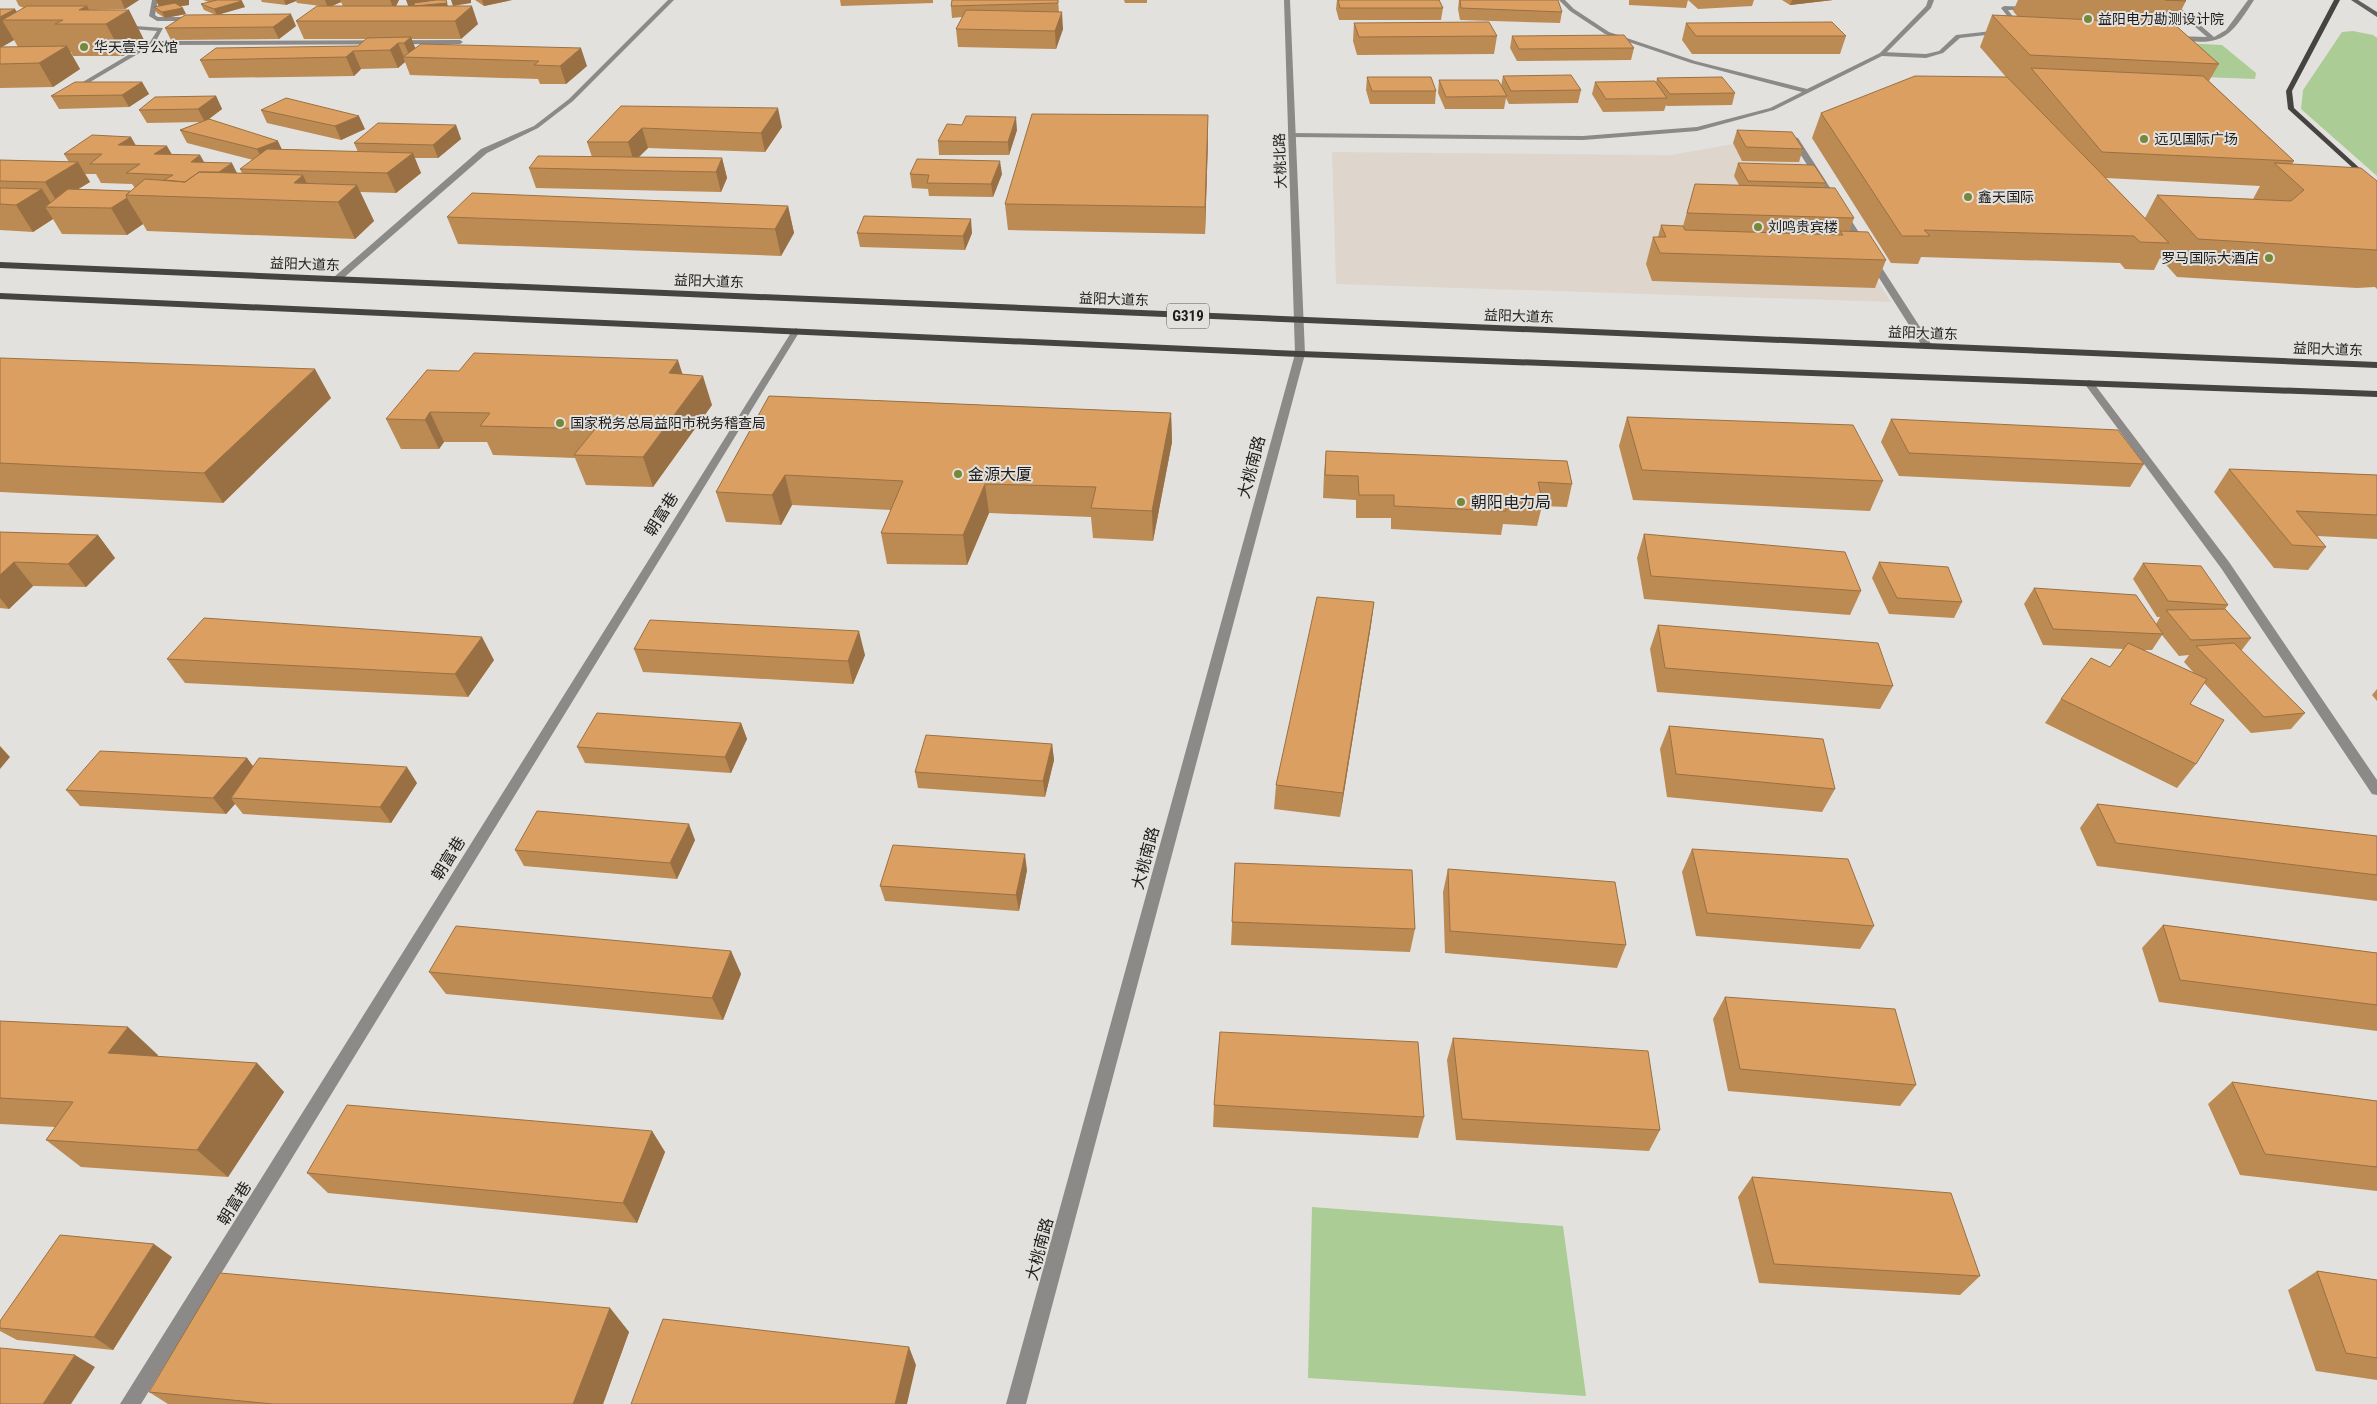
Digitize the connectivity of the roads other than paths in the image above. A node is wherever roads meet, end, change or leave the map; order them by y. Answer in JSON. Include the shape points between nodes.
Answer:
{"nodes":[{"id":1,"x":155,"y":0,"type":"edge"},
{"id":2,"x":671,"y":0,"type":"edge"},
{"id":3,"x":1287,"y":0,"type":"edge"},
{"id":4,"x":1562,"y":0,"type":"edge"},
{"id":5,"x":1931,"y":0,"type":"edge"},
{"id":6,"x":2029,"y":0,"type":"edge"},
{"id":7,"x":2167,"y":0,"type":"edge"},
{"id":8,"x":2251,"y":0,"type":"edge"},
{"id":9,"x":2337,"y":0,"type":"edge"},
{"id":10,"x":2354,"y":0,"type":"edge"},
{"id":11,"x":2377,"y":15,"type":"edge"},
{"id":12,"x":186,"y":20,"type":"edge"},
{"id":13,"x":114,"y":27,"type":"dead end"},
{"id":14,"x":2021,"y":31,"type":"junction"},
{"id":15,"x":2030,"y":31,"type":"edge"},
{"id":16,"x":2166,"y":38,"type":"edge"},
{"id":17,"x":2213,"y":39,"type":"junction"},
{"id":18,"x":460,"y":42,"type":"edge"},
{"id":19,"x":152,"y":43,"type":"junction"},
{"id":20,"x":1882,"y":54,"type":"junction"},
{"id":21,"x":78,"y":87,"type":"edge"},
{"id":22,"x":1807,"y":91,"type":"junction"},
{"id":23,"x":1792,"y":134,"type":"edge"},
{"id":24,"x":1292,"y":135,"type":"junction"},
{"id":25,"x":2377,"y":188,"type":"edge"},
{"id":26,"x":1825,"y":201,"type":"edge"},
{"id":27,"x":1835,"y":201,"type":"junction"},
{"id":28,"x":0,"y":265,"type":"edge"},
{"id":29,"x":337,"y":279,"type":"junction"},
{"id":30,"x":0,"y":296,"type":"edge"},
{"id":31,"x":1299,"y":321,"type":"junction"},
{"id":32,"x":796,"y":331,"type":"junction"},
{"id":33,"x":1928,"y":347,"type":"junction"},
{"id":34,"x":1300,"y":354,"type":"junction"},
{"id":35,"x":2377,"y":365,"type":"edge"},
{"id":36,"x":2089,"y":383,"type":"junction"},
{"id":37,"x":2377,"y":394,"type":"edge"},
{"id":38,"x":2377,"y":790,"type":"edge"},
{"id":39,"x":130,"y":1404,"type":"edge"},
{"id":40,"x":1016,"y":1404,"type":"edge"}],
"edges":[{"from":1,"to":12,"type":"street","via":[[152,16],[157,20]]},
{"from":2,"to":29,"type":"street","via":[[571,100],[536,127],[484,151]]},
{"from":3,"to":24,"type":"street","name":"大桃北路"},
{"from":4,"to":22,"type":"street","via":[[1607,33],[1693,62]]},
{"from":5,"to":20,"type":"street","via":[[1929,7]]},
{"from":6,"to":14,"type":"street","via":[[2037,9],[2004,8]]},
{"from":7,"to":17,"type":"street"},
{"from":8,"to":17,"type":"street","via":[[2230,32],[2223,38]]},
{"from":9,"to":25,"type":"main road","via":[[2289,92],[2291,109]]},
{"from":10,"to":11,"type":"main road"},
{"from":13,"to":19,"type":"street","via":[[161,29]]},
{"from":14,"to":15,"type":"street"},
{"from":14,"to":20,"type":"street","via":[[1958,36],[1941,52],[1926,56]]},
{"from":16,"to":17,"type":"street"},
{"from":18,"to":19,"type":"street"},
{"from":19,"to":21,"type":"street"},
{"from":20,"to":22,"type":"street"},
{"from":22,"to":24,"type":"street","via":[[1772,108],[1697,129],[1583,138]]},
{"from":23,"to":27,"type":"street"},
{"from":24,"to":31,"type":"street","name":"大桃北路"},
{"from":26,"to":27,"type":"street"},
{"from":27,"to":33,"type":"street"},
{"from":28,"to":29,"type":"main road","name":"益阳大道东","number":"G319"},
{"from":29,"to":31,"type":"main road","name":"益阳大道东","number":"G319"},
{"from":30,"to":32,"type":"main road","number":"G319"},
{"from":31,"to":33,"type":"main road","name":"益阳大道东","number":"G319"},
{"from":31,"to":34,"type":"street","name":"大桃南路"},
{"from":32,"to":34,"type":"main road","number":"G319"},
{"from":32,"to":39,"type":"street","name":"朝富巷"},
{"from":33,"to":35,"type":"main road","name":"益阳大道东","number":"G319"},
{"from":34,"to":36,"type":"main road","number":"G319"},
{"from":34,"to":40,"type":"street","name":"大桃南路"},
{"from":36,"to":37,"type":"main road","number":"G319"},
{"from":36,"to":38,"type":"street","via":[[2225,565]]}]}
